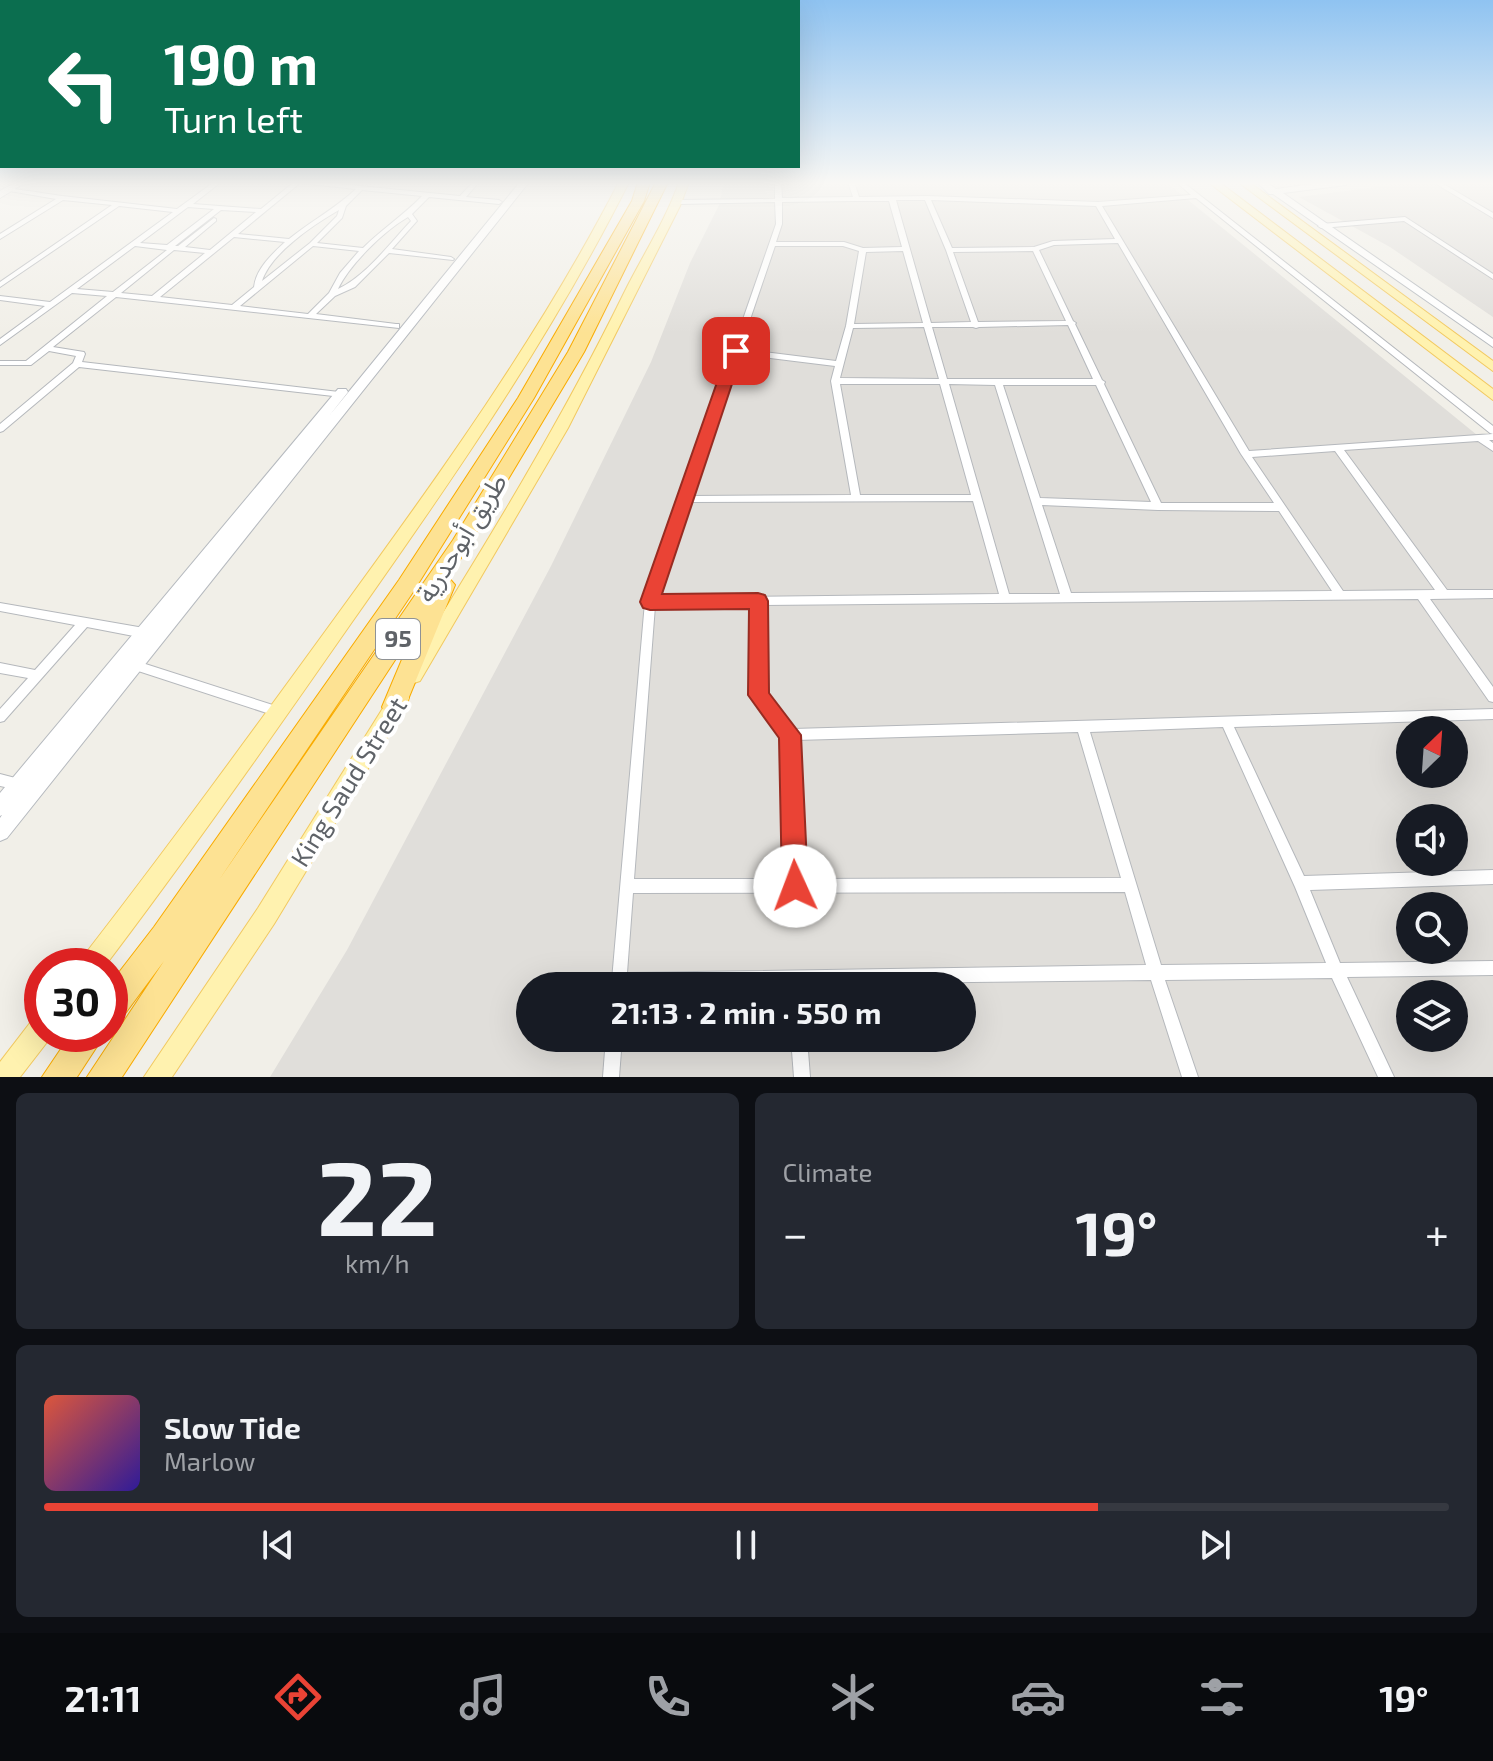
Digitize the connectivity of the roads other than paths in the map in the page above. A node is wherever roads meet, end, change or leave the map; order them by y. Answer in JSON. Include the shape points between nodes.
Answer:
{"nodes":[{"id":1,"x":77,"y":232,"type":"edge"},
{"id":2,"x":150,"y":232,"type":"edge"},
{"id":3,"x":191,"y":232,"type":"edge"},
{"id":4,"x":195,"y":232,"type":"edge"},
{"id":5,"x":236,"y":232,"type":"edge"},
{"id":6,"x":302,"y":232,"type":"edge"},
{"id":7,"x":312,"y":232,"type":"edge"},
{"id":8,"x":384,"y":232,"type":"edge"},
{"id":9,"x":404,"y":232,"type":"edge"},
{"id":10,"x":474,"y":232,"type":"edge"},
{"id":11,"x":484,"y":232,"type":"edge"},
{"id":12,"x":597,"y":232,"type":"edge"},
{"id":13,"x":620,"y":232,"type":"edge"},
{"id":14,"x":637,"y":232,"type":"edge"},
{"id":15,"x":662,"y":232,"type":"edge"},
{"id":16,"x":776,"y":232,"type":"edge"},
{"id":17,"x":901,"y":232,"type":"edge"},
{"id":18,"x":941,"y":232,"type":"edge"},
{"id":19,"x":1115,"y":232,"type":"edge"},
{"id":20,"x":1243,"y":232,"type":"edge"},
{"id":21,"x":1279,"y":232,"type":"edge"},
{"id":22,"x":1307,"y":232,"type":"edge"},
{"id":23,"x":1311,"y":232,"type":"edge"},
{"id":24,"x":1330,"y":232,"type":"edge"},
{"id":25,"x":1425,"y":232,"type":"edge"},
{"id":26,"x":323,"y":234,"type":"joint"},
{"id":27,"x":233,"y":235,"type":"junction"},
{"id":28,"x":377,"y":239,"type":"junction"},
{"id":29,"x":292,"y":241,"type":"junction"},
{"id":30,"x":397,"y":241,"type":"junction"},
{"id":31,"x":1120,"y":241,"type":"junction"},
{"id":32,"x":134,"y":244,"type":"junction"},
{"id":33,"x":312,"y":244,"type":"junction"},
{"id":34,"x":772,"y":244,"type":"junction"},
{"id":35,"x":1327,"y":244,"type":"junction"},
{"id":36,"x":173,"y":248,"type":"junction"},
{"id":37,"x":906,"y":249,"type":"junction"},
{"id":38,"x":1035,"y":249,"type":"junction"},
{"id":39,"x":366,"y":250,"type":"junction"},
{"id":40,"x":863,"y":250,"type":"junction"},
{"id":41,"x":949,"y":250,"type":"junction"},
{"id":42,"x":388,"y":251,"type":"junction"},
{"id":43,"x":212,"y":252,"type":"junction"},
{"id":44,"x":279,"y":254,"type":"junction"},
{"id":45,"x":298,"y":256,"type":"junction"},
{"id":46,"x":451,"y":259,"type":"junction"},
{"id":47,"x":355,"y":261,"type":"junction"},
{"id":48,"x":376,"y":263,"type":"junction"},
{"id":49,"x":1493,"y":277,"type":"edge"},
{"id":50,"x":0,"y":285,"type":"edge"},
{"id":51,"x":257,"y":286,"type":"junction"},
{"id":52,"x":70,"y":291,"type":"junction"},
{"id":53,"x":332,"y":294,"type":"junction"},
{"id":54,"x":113,"y":295,"type":"junction"},
{"id":55,"x":0,"y":298,"type":"edge"},
{"id":56,"x":154,"y":298,"type":"junction"},
{"id":57,"x":52,"y":305,"type":"junction"},
{"id":58,"x":234,"y":307,"type":"junction"},
{"id":59,"x":310,"y":316,"type":"junction"},
{"id":60,"x":1072,"y":323,"type":"junction"},
{"id":61,"x":396,"y":326,"type":"junction"},
{"id":62,"x":850,"y":326,"type":"junction"},
{"id":63,"x":976,"y":326,"type":"junction"},
{"id":64,"x":928,"y":328,"type":"junction"},
{"id":65,"x":0,"y":343,"type":"edge"},
{"id":66,"x":1493,"y":344,"type":"edge"},
{"id":67,"x":47,"y":348,"type":"junction"},
{"id":68,"x":736,"y":351,"type":"junction"},
{"id":69,"x":0,"y":363,"type":"edge"},
{"id":70,"x":77,"y":364,"type":"junction"},
{"id":71,"x":839,"y":364,"type":"junction"},
{"id":72,"x":1493,"y":367,"type":"edge"},
{"id":73,"x":835,"y":381,"type":"junction"},
{"id":74,"x":998,"y":382,"type":"junction"},
{"id":75,"x":1101,"y":382,"type":"junction"},
{"id":76,"x":944,"y":383,"type":"junction"},
{"id":77,"x":339,"y":395,"type":"junction"},
{"id":78,"x":1493,"y":396,"type":"edge"},
{"id":79,"x":0,"y":429,"type":"edge"},
{"id":80,"x":1493,"y":431,"type":"edge"},
{"id":81,"x":1493,"y":437,"type":"edge"},
{"id":82,"x":1480,"y":438,"type":"junction"},
{"id":83,"x":1337,"y":447,"type":"junction"},
{"id":84,"x":1493,"y":448,"type":"edge"},
{"id":85,"x":1246,"y":454,"type":"junction"},
{"id":86,"x":977,"y":498,"type":"junction"},
{"id":87,"x":685,"y":499,"type":"junction"},
{"id":88,"x":856,"y":499,"type":"junction"},
{"id":89,"x":1036,"y":501,"type":"junction"},
{"id":90,"x":1158,"y":506,"type":"junction"},
{"id":91,"x":1281,"y":507,"type":"junction"},
{"id":92,"x":460,"y":545,"type":"junction"},
{"id":93,"x":1421,"y":594,"type":"junction"},
{"id":94,"x":1444,"y":594,"type":"junction"},
{"id":95,"x":1493,"y":594,"type":"edge"},
{"id":96,"x":1340,"y":595,"type":"junction"},
{"id":97,"x":1005,"y":598,"type":"junction"},
{"id":98,"x":1067,"y":598,"type":"junction"},
{"id":99,"x":758,"y":601,"type":"junction"},
{"id":100,"x":650,"y":602,"type":"junction"},
{"id":101,"x":0,"y":607,"type":"edge"},
{"id":102,"x":85,"y":622,"type":"junction"},
{"id":103,"x":144,"y":633,"type":"junction"},
{"id":104,"x":133,"y":665,"type":"junction"},
{"id":105,"x":0,"y":668,"type":"edge"},
{"id":106,"x":38,"y":675,"type":"junction"},
{"id":107,"x":1493,"y":697,"type":"edge"},
{"id":108,"x":394,"y":707,"type":"junction"},
{"id":109,"x":279,"y":712,"type":"junction"},
{"id":110,"x":1493,"y":714,"type":"edge"},
{"id":111,"x":0,"y":717,"type":"edge"},
{"id":112,"x":1226,"y":722,"type":"junction"},
{"id":113,"x":1082,"y":726,"type":"junction"},
{"id":114,"x":790,"y":735,"type":"junction"},
{"id":115,"x":0,"y":780,"type":"edge"},
{"id":116,"x":19,"y":784,"type":"junction"},
{"id":117,"x":0,"y":807,"type":"edge"},
{"id":118,"x":0,"y":832,"type":"edge"},
{"id":119,"x":1493,"y":877,"type":"edge"},
{"id":120,"x":1300,"y":883,"type":"junction"},
{"id":121,"x":1129,"y":885,"type":"junction"},
{"id":122,"x":627,"y":886,"type":"junction"},
{"id":123,"x":795,"y":886,"type":"junction"},
{"id":124,"x":104,"y":948,"type":"edge"},
{"id":125,"x":1493,"y":968,"type":"edge"},
{"id":126,"x":620,"y":972,"type":"edge"},
{"id":127,"x":1337,"y":972,"type":"junction"},
{"id":128,"x":1156,"y":974,"type":"junction"},
{"id":129,"x":976,"y":978,"type":"edge"},
{"id":130,"x":128,"y":984,"type":"edge"},
{"id":131,"x":24,"y":1051,"type":"edge"},
{"id":132,"x":77,"y":1052,"type":"edge"},
{"id":133,"x":613,"y":1052,"type":"edge"},
{"id":134,"x":800,"y":1052,"type":"edge"},
{"id":135,"x":4,"y":1077,"type":"edge"},
{"id":136,"x":58,"y":1077,"type":"edge"},
{"id":137,"x":103,"y":1077,"type":"edge"},
{"id":138,"x":157,"y":1077,"type":"edge"},
{"id":139,"x":611,"y":1077,"type":"edge"},
{"id":140,"x":802,"y":1077,"type":"edge"},
{"id":141,"x":1190,"y":1077,"type":"edge"},
{"id":142,"x":1386,"y":1077,"type":"edge"}],
"edges":[{"from":1,"to":50,"type":"street"},
{"from":2,"to":32,"type":"street"},
{"from":3,"to":36,"type":"street"},
{"from":4,"to":36,"type":"street"},
{"from":5,"to":27,"type":"street"},
{"from":6,"to":29,"type":"street"},
{"from":7,"to":26,"type":"street"},
{"from":8,"to":28,"type":"street"},
{"from":9,"to":30,"type":"street"},
{"from":10,"to":46,"type":"street"},
{"from":11,"to":104,"type":"street"},
{"from":12,"to":109,"type":"main road","via":[[558,303],[460,454]]},
{"from":13,"to":130,"type":"highway","name":"طريق أبوحدرية","number":"95","via":[[526,398],[406,586]]},
{"from":14,"to":92,"type":"highway","name":"طريق أبوحدرية","number":"95","via":[[576,352]]},
{"from":15,"to":108,"type":"main road","name":"King Saud Street","via":[[594,368]]},
{"from":16,"to":34,"type":"street"},
{"from":17,"to":37,"type":"street"},
{"from":18,"to":41,"type":"street"},
{"from":19,"to":31,"type":"street"},
{"from":20,"to":80,"type":"street"},
{"from":21,"to":78,"type":"main road"},
{"from":22,"to":35,"type":"main road"},
{"from":23,"to":35,"type":"main road"},
{"from":24,"to":66,"type":"street"},
{"from":25,"to":49,"type":"street"},
{"from":26,"to":33,"type":"street"},
{"from":27,"to":29,"type":"street"},
{"from":27,"to":43,"type":"street"},
{"from":28,"to":30,"type":"street"},
{"from":28,"to":39,"type":"street"},
{"from":29,"to":44,"type":"street"},
{"from":30,"to":42,"type":"street"},
{"from":31,"to":38,"type":"street","via":[[1053,243]]},
{"from":31,"to":85,"type":"street"},
{"from":32,"to":36,"type":"street"},
{"from":32,"to":52,"type":"street"},
{"from":33,"to":39,"type":"street"},
{"from":33,"to":45,"type":"street"},
{"from":34,"to":40,"type":"street","via":[[844,244]]},
{"from":34,"to":68,"type":"street"},
{"from":35,"to":72,"type":"main road"},
{"from":36,"to":43,"type":"street"},
{"from":36,"to":54,"type":"street"},
{"from":37,"to":40,"type":"street"},
{"from":37,"to":64,"type":"street"},
{"from":38,"to":41,"type":"street"},
{"from":38,"to":60,"type":"street"},
{"from":39,"to":47,"type":"street"},
{"from":40,"to":62,"type":"street"},
{"from":41,"to":63,"type":"street"},
{"from":42,"to":46,"type":"street"},
{"from":42,"to":48,"type":"street"},
{"from":43,"to":56,"type":"street"},
{"from":44,"to":45,"type":"street"},
{"from":44,"to":51,"type":"street","via":[[256,277]]},
{"from":45,"to":51,"type":"street"},
{"from":46,"to":61,"type":"street"},
{"from":47,"to":48,"type":"street"},
{"from":47,"to":53,"type":"street","via":[[334,284]]},
{"from":48,"to":53,"type":"street","via":[[352,285]]},
{"from":51,"to":58,"type":"street"},
{"from":52,"to":54,"type":"street"},
{"from":52,"to":57,"type":"street"},
{"from":53,"to":59,"type":"street"},
{"from":54,"to":56,"type":"street"},
{"from":54,"to":67,"type":"street"},
{"from":55,"to":57,"type":"street"},
{"from":56,"to":58,"type":"street"},
{"from":57,"to":65,"type":"street"},
{"from":58,"to":59,"type":"street"},
{"from":59,"to":61,"type":"street"},
{"from":60,"to":63,"type":"street"},
{"from":60,"to":75,"type":"street"},
{"from":61,"to":77,"type":"street"},
{"from":62,"to":64,"type":"street"},
{"from":62,"to":71,"type":"street"},
{"from":63,"to":64,"type":"street"},
{"from":64,"to":76,"type":"street"},
{"from":67,"to":69,"type":"street","via":[[28,363]]},
{"from":67,"to":70,"type":"street","via":[[81,354]]},
{"from":68,"to":71,"type":"street"},
{"from":68,"to":87,"type":"street"},
{"from":70,"to":77,"type":"street"},
{"from":70,"to":79,"type":"street"},
{"from":71,"to":73,"type":"street"},
{"from":73,"to":76,"type":"street"},
{"from":73,"to":88,"type":"street"},
{"from":74,"to":75,"type":"street"},
{"from":74,"to":76,"type":"street"},
{"from":74,"to":89,"type":"street"},
{"from":75,"to":90,"type":"street"},
{"from":76,"to":86,"type":"street"},
{"from":77,"to":103,"type":"street"},
{"from":81,"to":82,"type":"street"},
{"from":82,"to":83,"type":"street"},
{"from":82,"to":84,"type":"street"},
{"from":83,"to":85,"type":"street"},
{"from":83,"to":94,"type":"street"},
{"from":85,"to":91,"type":"street"},
{"from":86,"to":88,"type":"street"},
{"from":86,"to":97,"type":"street"},
{"from":87,"to":88,"type":"street"},
{"from":87,"to":100,"type":"street"},
{"from":89,"to":90,"type":"street"},
{"from":89,"to":98,"type":"street"},
{"from":90,"to":91,"type":"street"},
{"from":91,"to":96,"type":"street"},
{"from":92,"to":108,"type":"highway"},
{"from":92,"to":137,"type":"highway","name":"طريق أبوحدرية","number":"95"},
{"from":93,"to":94,"type":"street"},
{"from":93,"to":96,"type":"street"},
{"from":93,"to":107,"type":"street"},
{"from":94,"to":95,"type":"street"},
{"from":96,"to":98,"type":"street"},
{"from":97,"to":98,"type":"street"},
{"from":97,"to":99,"type":"street"},
{"from":99,"to":100,"type":"street"},
{"from":99,"to":114,"type":"street","via":[[758,695]]},
{"from":100,"to":122,"type":"street"},
{"from":101,"to":102,"type":"street"},
{"from":102,"to":103,"type":"street"},
{"from":102,"to":106,"type":"street"},
{"from":103,"to":116,"type":"street"},
{"from":104,"to":109,"type":"street"},
{"from":104,"to":118,"type":"street"},
{"from":105,"to":106,"type":"street"},
{"from":106,"to":111,"type":"street"},
{"from":108,"to":138,"type":"main road","name":"King Saud Street","via":[[266,916]]},
{"from":109,"to":124,"type":"main road"},
{"from":110,"to":112,"type":"street"},
{"from":112,"to":113,"type":"street"},
{"from":112,"to":120,"type":"street"},
{"from":113,"to":114,"type":"street"},
{"from":113,"to":121,"type":"street"},
{"from":114,"to":123,"type":"street"},
{"from":115,"to":116,"type":"street"},
{"from":116,"to":117,"type":"street"},
{"from":119,"to":120,"type":"street"},
{"from":120,"to":127,"type":"street"},
{"from":121,"to":123,"type":"street"},
{"from":121,"to":128,"type":"street"},
{"from":122,"to":123,"type":"street"},
{"from":122,"to":126,"type":"street"},
{"from":125,"to":127,"type":"street"},
{"from":127,"to":128,"type":"street"},
{"from":127,"to":142,"type":"street"},
{"from":128,"to":129,"type":"street"},
{"from":128,"to":141,"type":"street"},
{"from":131,"to":135,"type":"main road"},
{"from":132,"to":136,"type":"highway"},
{"from":133,"to":139,"type":"street"},
{"from":134,"to":140,"type":"street"}]}
